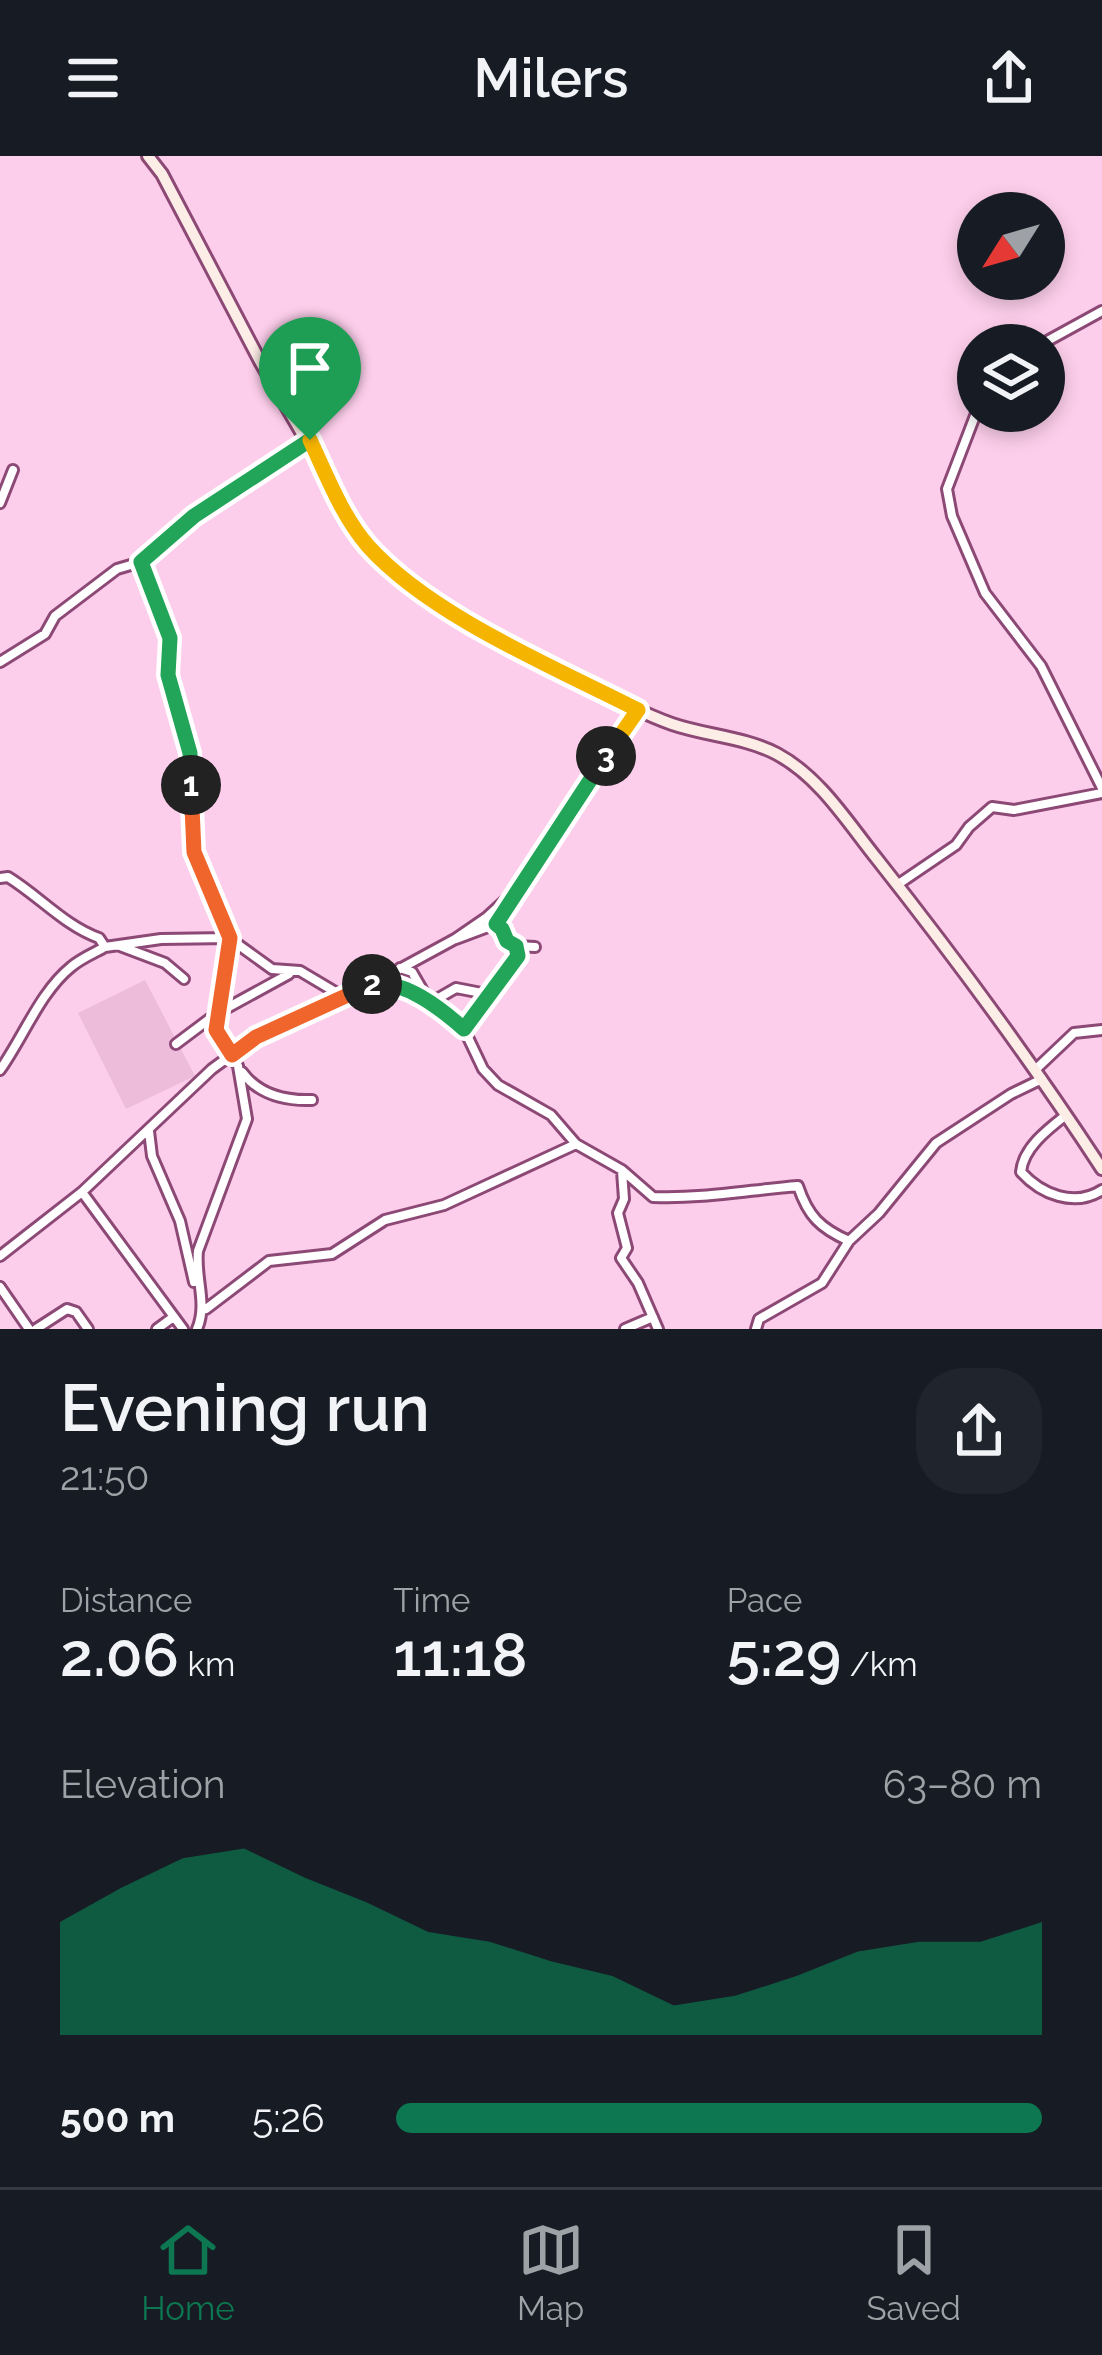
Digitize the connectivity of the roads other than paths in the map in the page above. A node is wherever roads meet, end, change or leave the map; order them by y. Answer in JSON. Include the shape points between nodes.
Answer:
{"nodes":[{"id":1,"x":148,"y":156,"type":"edge"},
{"id":2,"x":1102,"y":311,"type":"edge"},
{"id":3,"x":1065,"y":331,"type":"edge"},
{"id":4,"x":969,"y":432,"type":"edge"},
{"id":5,"x":310,"y":440,"type":"junction"},
{"id":6,"x":13,"y":470,"type":"dead end"},
{"id":7,"x":0,"y":503,"type":"edge"},
{"id":8,"x":141,"y":562,"type":"junction"},
{"id":9,"x":0,"y":662,"type":"edge"},
{"id":10,"x":638,"y":710,"type":"junction"},
{"id":11,"x":1102,"y":791,"type":"edge"},
{"id":12,"x":0,"y":878,"type":"edge"},
{"id":13,"x":524,"y":884,"type":"junction"},
{"id":14,"x":897,"y":885,"type":"junction"},
{"id":15,"x":496,"y":924,"type":"junction"},
{"id":16,"x":230,"y":938,"type":"junction"},
{"id":17,"x":455,"y":939,"type":"junction"},
{"id":18,"x":118,"y":946,"type":"junction"},
{"id":19,"x":516,"y":946,"type":"junction"},
{"id":20,"x":105,"y":947,"type":"junction"},
{"id":21,"x":535,"y":947,"type":"dead end"},
{"id":22,"x":416,"y":959,"type":"junction"},
{"id":23,"x":400,"y":968,"type":"junction"},
{"id":24,"x":290,"y":973,"type":"junction"},
{"id":25,"x":416,"y":976,"type":"junction"},
{"id":26,"x":184,"y":979,"type":"dead end"},
{"id":27,"x":374,"y":983,"type":"junction"},
{"id":28,"x":491,"y":995,"type":"junction"},
{"id":29,"x":342,"y":996,"type":"junction"},
{"id":30,"x":430,"y":1003,"type":"junction"},
{"id":31,"x":216,"y":1014,"type":"junction"},
{"id":32,"x":464,"y":1029,"type":"junction"},
{"id":33,"x":1102,"y":1030,"type":"edge"},
{"id":34,"x":176,"y":1044,"type":"dead end"},
{"id":35,"x":232,"y":1055,"type":"junction"},
{"id":36,"x":238,"y":1066,"type":"junction"},
{"id":37,"x":0,"y":1070,"type":"edge"},
{"id":38,"x":1038,"y":1075,"type":"junction"},
{"id":39,"x":312,"y":1100,"type":"dead end"},
{"id":40,"x":1066,"y":1114,"type":"junction"},
{"id":41,"x":149,"y":1130,"type":"junction"},
{"id":42,"x":576,"y":1144,"type":"junction"},
{"id":43,"x":1102,"y":1169,"type":"edge"},
{"id":44,"x":622,"y":1170,"type":"junction"},
{"id":45,"x":1102,"y":1190,"type":"edge"},
{"id":46,"x":82,"y":1192,"type":"junction"},
{"id":47,"x":849,"y":1241,"type":"junction"},
{"id":48,"x":0,"y":1256,"type":"edge"},
{"id":49,"x":0,"y":1287,"type":"edge"},
{"id":50,"x":200,"y":1293,"type":"junction"},
{"id":51,"x":205,"y":1310,"type":"junction"},
{"id":52,"x":653,"y":1317,"type":"junction"},
{"id":53,"x":172,"y":1318,"type":"junction"},
{"id":54,"x":33,"y":1329,"type":"edge"},
{"id":55,"x":88,"y":1329,"type":"edge"},
{"id":56,"x":158,"y":1329,"type":"edge"},
{"id":57,"x":183,"y":1329,"type":"edge"},
{"id":58,"x":197,"y":1329,"type":"edge"},
{"id":59,"x":625,"y":1329,"type":"edge"},
{"id":60,"x":658,"y":1329,"type":"edge"},
{"id":61,"x":756,"y":1329,"type":"edge"}],
"edges":[{"from":1,"to":5,"type":"main road"},
{"from":2,"to":3,"type":"street"},
{"from":4,"to":11,"type":"street","via":[[947,489],[952,516],[985,592],[1041,667]]},
{"from":5,"to":8,"type":"street","via":[[194,516]]},
{"from":5,"to":10,"type":"main road","via":[[348,518],[391,568],[458,616]]},
{"from":6,"to":7,"type":"street"},
{"from":8,"to":9,"type":"street","via":[[117,569],[55,616],[45,634]]},
{"from":8,"to":16,"type":"street","via":[[170,638],[172,700],[190,753],[194,852]]},
{"from":10,"to":13,"type":"street"},
{"from":10,"to":14,"type":"main road","via":[[778,754],[808,776]]},
{"from":11,"to":14,"type":"street","via":[[1014,810],[992,807],[956,845]]},
{"from":12,"to":20,"type":"street"},
{"from":13,"to":15,"type":"street"},
{"from":13,"to":17,"type":"street"},
{"from":14,"to":38,"type":"main road"},
{"from":15,"to":17,"type":"street"},
{"from":15,"to":19,"type":"street"},
{"from":16,"to":18,"type":"street"},
{"from":16,"to":24,"type":"street"},
{"from":16,"to":31,"type":"street"},
{"from":17,"to":22,"type":"street"},
{"from":18,"to":20,"type":"street"},
{"from":18,"to":26,"type":"street","via":[[166,963]]},
{"from":19,"to":21,"type":"street"},
{"from":19,"to":28,"type":"street","via":[[514,965]]},
{"from":20,"to":37,"type":"street","via":[[71,966]]},
{"from":22,"to":23,"type":"street"},
{"from":22,"to":25,"type":"street"},
{"from":23,"to":25,"type":"street"},
{"from":23,"to":27,"type":"street"},
{"from":24,"to":29,"type":"street"},
{"from":24,"to":31,"type":"street"},
{"from":25,"to":30,"type":"street"},
{"from":27,"to":29,"type":"street"},
{"from":27,"to":30,"type":"street"},
{"from":28,"to":30,"type":"street","via":[[456,988]]},
{"from":28,"to":32,"type":"street"},
{"from":29,"to":35,"type":"street"},
{"from":30,"to":32,"type":"street"},
{"from":31,"to":34,"type":"street"},
{"from":31,"to":35,"type":"street"},
{"from":32,"to":42,"type":"street","via":[[483,1070],[551,1115]]},
{"from":33,"to":38,"type":"street","via":[[1074,1034]]},
{"from":35,"to":36,"type":"street"},
{"from":35,"to":41,"type":"street"},
{"from":36,"to":39,"type":"street","via":[[266,1094]]},
{"from":36,"to":50,"type":"street","via":[[247,1119],[198,1251]]},
{"from":38,"to":40,"type":"main road"},
{"from":38,"to":47,"type":"street","via":[[936,1143]]},
{"from":40,"to":43,"type":"main road"},
{"from":40,"to":45,"type":"street","via":[[1028,1152],[1021,1172],[1059,1197]]},
{"from":41,"to":46,"type":"street"},
{"from":41,"to":50,"type":"street"},
{"from":42,"to":44,"type":"street"},
{"from":42,"to":51,"type":"street","via":[[444,1205],[385,1220],[332,1254],[269,1261]]},
{"from":44,"to":47,"type":"street","via":[[653,1197],[798,1186],[821,1228]]},
{"from":44,"to":52,"type":"street","via":[[621,1258]]},
{"from":46,"to":48,"type":"street"},
{"from":46,"to":53,"type":"street"},
{"from":47,"to":61,"type":"street","via":[[822,1282],[759,1318]]},
{"from":49,"to":54,"type":"street"},
{"from":50,"to":51,"type":"street"},
{"from":51,"to":58,"type":"street"},
{"from":52,"to":59,"type":"street"},
{"from":52,"to":60,"type":"street"},
{"from":53,"to":56,"type":"street"},
{"from":53,"to":57,"type":"street"},
{"from":54,"to":55,"type":"street","via":[[67,1309]]}]}
